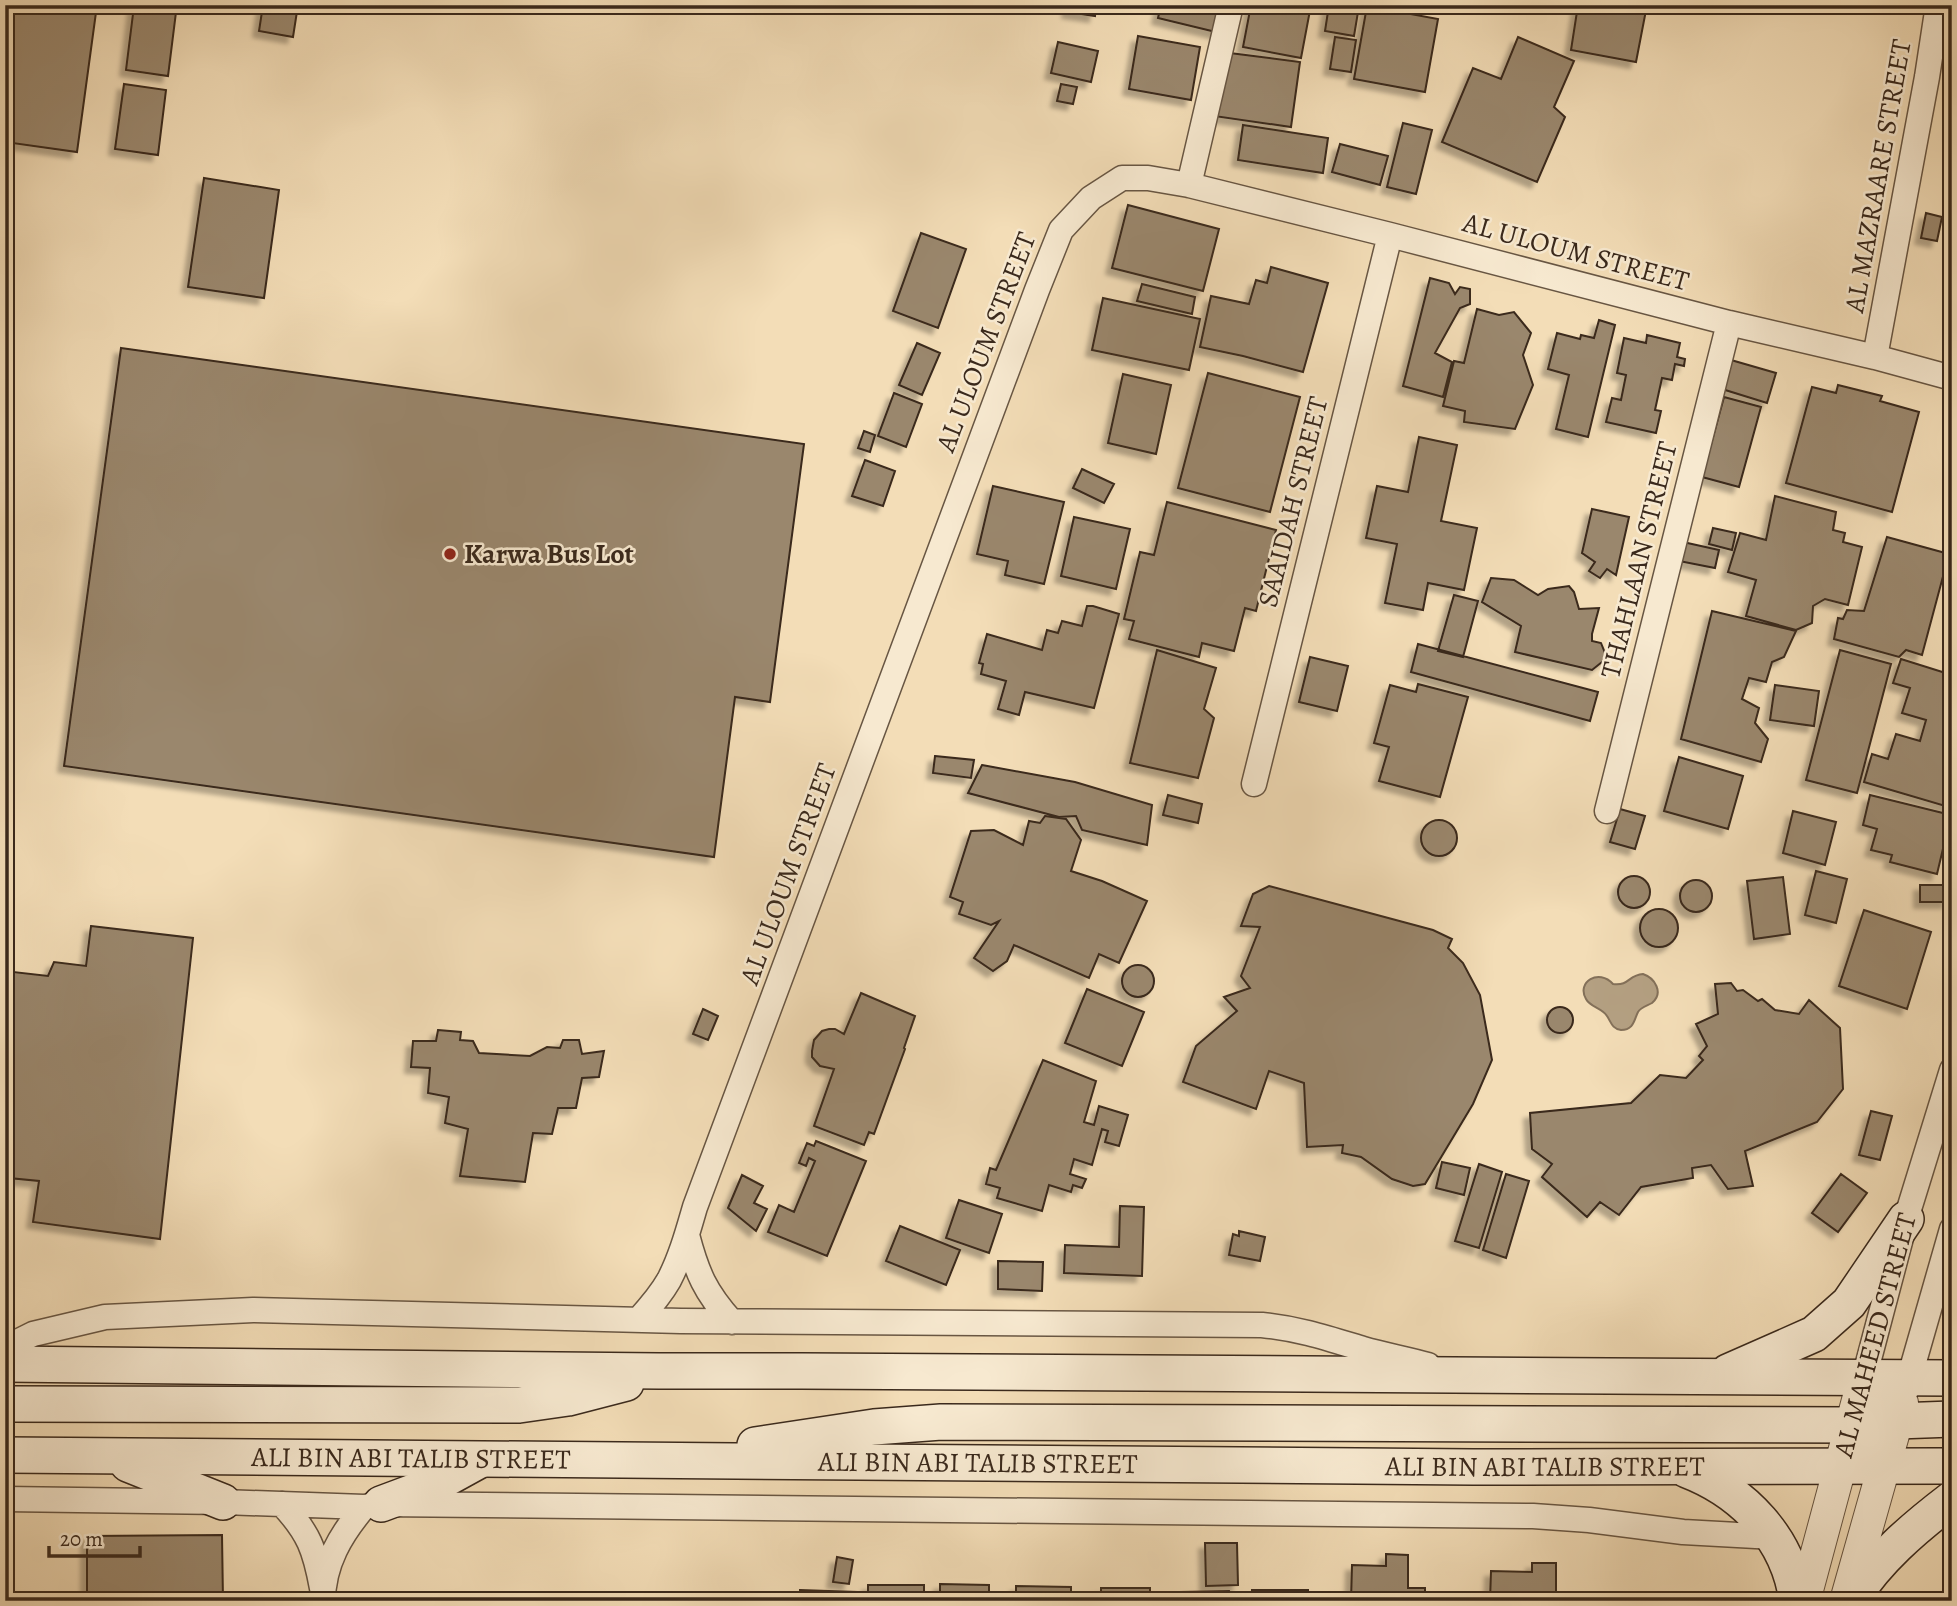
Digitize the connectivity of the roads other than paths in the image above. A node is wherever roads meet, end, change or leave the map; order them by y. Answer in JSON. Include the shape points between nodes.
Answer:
{"nodes":[{"id":1,"x":1231,"y":5,"type":"edge"},
{"id":2,"x":1938,"y":5,"type":"edge"},
{"id":3,"x":1189,"y":185,"type":"junction"},
{"id":4,"x":1391,"y":234,"type":"junction"},
{"id":5,"x":1729,"y":323,"type":"junction"},
{"id":6,"x":1875,"y":357,"type":"junction"},
{"id":7,"x":1952,"y":378,"type":"edge"},
{"id":8,"x":1254,"y":784,"type":"dead end"},
{"id":9,"x":1607,"y":811,"type":"dead end"},
{"id":10,"x":1952,"y":1070,"type":"edge"},
{"id":11,"x":1906,"y":1219,"type":"junction"},
{"id":12,"x":1952,"y":1229,"type":"edge"},
{"id":13,"x":687,"y":1235,"type":"junction"},
{"id":14,"x":639,"y":1319,"type":"junction"},
{"id":15,"x":732,"y":1322,"type":"junction"},
{"id":16,"x":5,"y":1348,"type":"edge"},
{"id":17,"x":5,"y":1364,"type":"edge"},
{"id":18,"x":659,"y":1371,"type":"junction"},
{"id":19,"x":1469,"y":1375,"type":"junction"},
{"id":20,"x":1716,"y":1377,"type":"junction"},
{"id":21,"x":1864,"y":1378,"type":"junction"},
{"id":22,"x":1909,"y":1378,"type":"junction"},
{"id":23,"x":1952,"y":1378,"type":"edge"},
{"id":24,"x":5,"y":1404,"type":"edge"},
{"id":25,"x":1952,"y":1419,"type":"edge"},
{"id":26,"x":1897,"y":1421,"type":"junction"},
{"id":27,"x":1851,"y":1424,"type":"junction"},
{"id":28,"x":5,"y":1455,"type":"edge"},
{"id":29,"x":108,"y":1456,"type":"junction"},
{"id":30,"x":483,"y":1459,"type":"junction"},
{"id":31,"x":667,"y":1460,"type":"junction"},
{"id":32,"x":1952,"y":1466,"type":"edge"},
{"id":33,"x":1678,"y":1467,"type":"junction"},
{"id":34,"x":1840,"y":1467,"type":"junction"},
{"id":35,"x":1884,"y":1467,"type":"junction"},
{"id":36,"x":5,"y":1499,"type":"edge"},
{"id":37,"x":1952,"y":1499,"type":"edge"},
{"id":38,"x":223,"y":1502,"type":"junction"},
{"id":39,"x":282,"y":1504,"type":"junction"},
{"id":40,"x":373,"y":1505,"type":"junction"},
{"id":41,"x":1774,"y":1537,"type":"junction"},
{"id":42,"x":323,"y":1596,"type":"edge"},
{"id":43,"x":1797,"y":1601,"type":"edge"},
{"id":44,"x":1804,"y":1601,"type":"edge"},
{"id":45,"x":1849,"y":1601,"type":"edge"}],
"edges":[{"from":1,"to":3,"type":"street"},
{"from":2,"to":6,"type":"street","name":"AL MAZRAARE STREET"},
{"from":3,"to":4,"type":"street","name":"AL ULOUM STREET"},
{"from":3,"to":13,"type":"street","name":"AL ULOUM STREET","via":[[1122,178],[1091,198],[1061,230]]},
{"from":4,"to":5,"type":"street","name":"AL ULOUM STREET"},
{"from":4,"to":8,"type":"street","name":"SAAIDAH STREET"},
{"from":5,"to":6,"type":"street","name":"AL ULOUM STREET"},
{"from":5,"to":9,"type":"street","name":"THAHLAAN STREET"},
{"from":6,"to":7,"type":"street","name":"AL ULOUM STREET"},
{"from":10,"to":11,"type":"street","name":"AL MAHEED STREET"},
{"from":11,"to":20,"type":"main road","via":[[1849,1303],[1814,1334]]},
{"from":11,"to":21,"type":"street","name":"AL MAHEED STREET"},
{"from":12,"to":22,"type":"street","name":"AL MAHEED STREET"},
{"from":13,"to":14,"type":"street","name":"AL ULOUM STREET","via":[[669,1280]]},
{"from":13,"to":15,"type":"street","via":[[702,1282]]},
{"from":14,"to":15,"type":"street"},
{"from":14,"to":16,"type":"street","via":[[253,1310],[106,1317],[33,1334]]},
{"from":15,"to":19,"type":"street","via":[[1262,1325],[1314,1333]]},
{"from":17,"to":18,"type":"main road"},
{"from":18,"to":19,"type":"main road"},
{"from":18,"to":24,"type":"main road","via":[[620,1386],[519,1405]]},
{"from":19,"to":20,"type":"main road"},
{"from":20,"to":21,"type":"main road"},
{"from":21,"to":22,"type":"main road"},
{"from":21,"to":27,"type":"street","name":"AL MAHEED STREET"},
{"from":22,"to":23,"type":"main road"},
{"from":22,"to":26,"type":"street","name":"AL MAHEED STREET"},
{"from":22,"to":27,"type":"main road","via":[[1867,1417]]},
{"from":25,"to":26,"type":"main road"},
{"from":26,"to":34,"type":"main road","via":[[1873,1435]]},
{"from":26,"to":35,"type":"street","name":"AL MAHEED STREET"},
{"from":27,"to":31,"type":"main road","via":[[941,1422],[813,1435]]},
{"from":27,"to":34,"type":"street","name":"AL MAHEED STREET"},
{"from":28,"to":29,"type":"main road","name":"ALI BIN ABI TALIB STREET"},
{"from":29,"to":30,"type":"main road","name":"ALI BIN ABI TALIB STREET"},
{"from":29,"to":38,"type":"main road"},
{"from":30,"to":31,"type":"main road","name":"ALI BIN ABI TALIB STREET"},
{"from":30,"to":40,"type":"main road","via":[[440,1482]]},
{"from":31,"to":33,"type":"main road","name":"ALI BIN ABI TALIB STREET"},
{"from":32,"to":35,"type":"main road","name":"ALI BIN ABI TALIB STREET"},
{"from":33,"to":34,"type":"main road","name":"ALI BIN ABI TALIB STREET"},
{"from":33,"to":41,"type":"main road","via":[[1733,1494]]},
{"from":34,"to":35,"type":"main road","name":"ALI BIN ABI TALIB STREET"},
{"from":34,"to":44,"type":"street","name":"AL MAHEED STREET"},
{"from":35,"to":45,"type":"street","name":"AL MAHEED STREET"},
{"from":36,"to":38,"type":"street","name":"ALI BIN ABI TALIB STREET"},
{"from":37,"to":45,"type":"main road","via":[[1900,1542]]},
{"from":38,"to":39,"type":"street","name":"ALI BIN ABI TALIB STREET"},
{"from":39,"to":40,"type":"street","name":"ALI BIN ABI TALIB STREET"},
{"from":39,"to":42,"type":"street","via":[[310,1541]]},
{"from":40,"to":41,"type":"street","name":"ALI BIN ABI TALIB STREET","via":[[1533,1516]]},
{"from":40,"to":42,"type":"street","via":[[349,1524],[337,1544]]},
{"from":41,"to":43,"type":"main road"}]}
